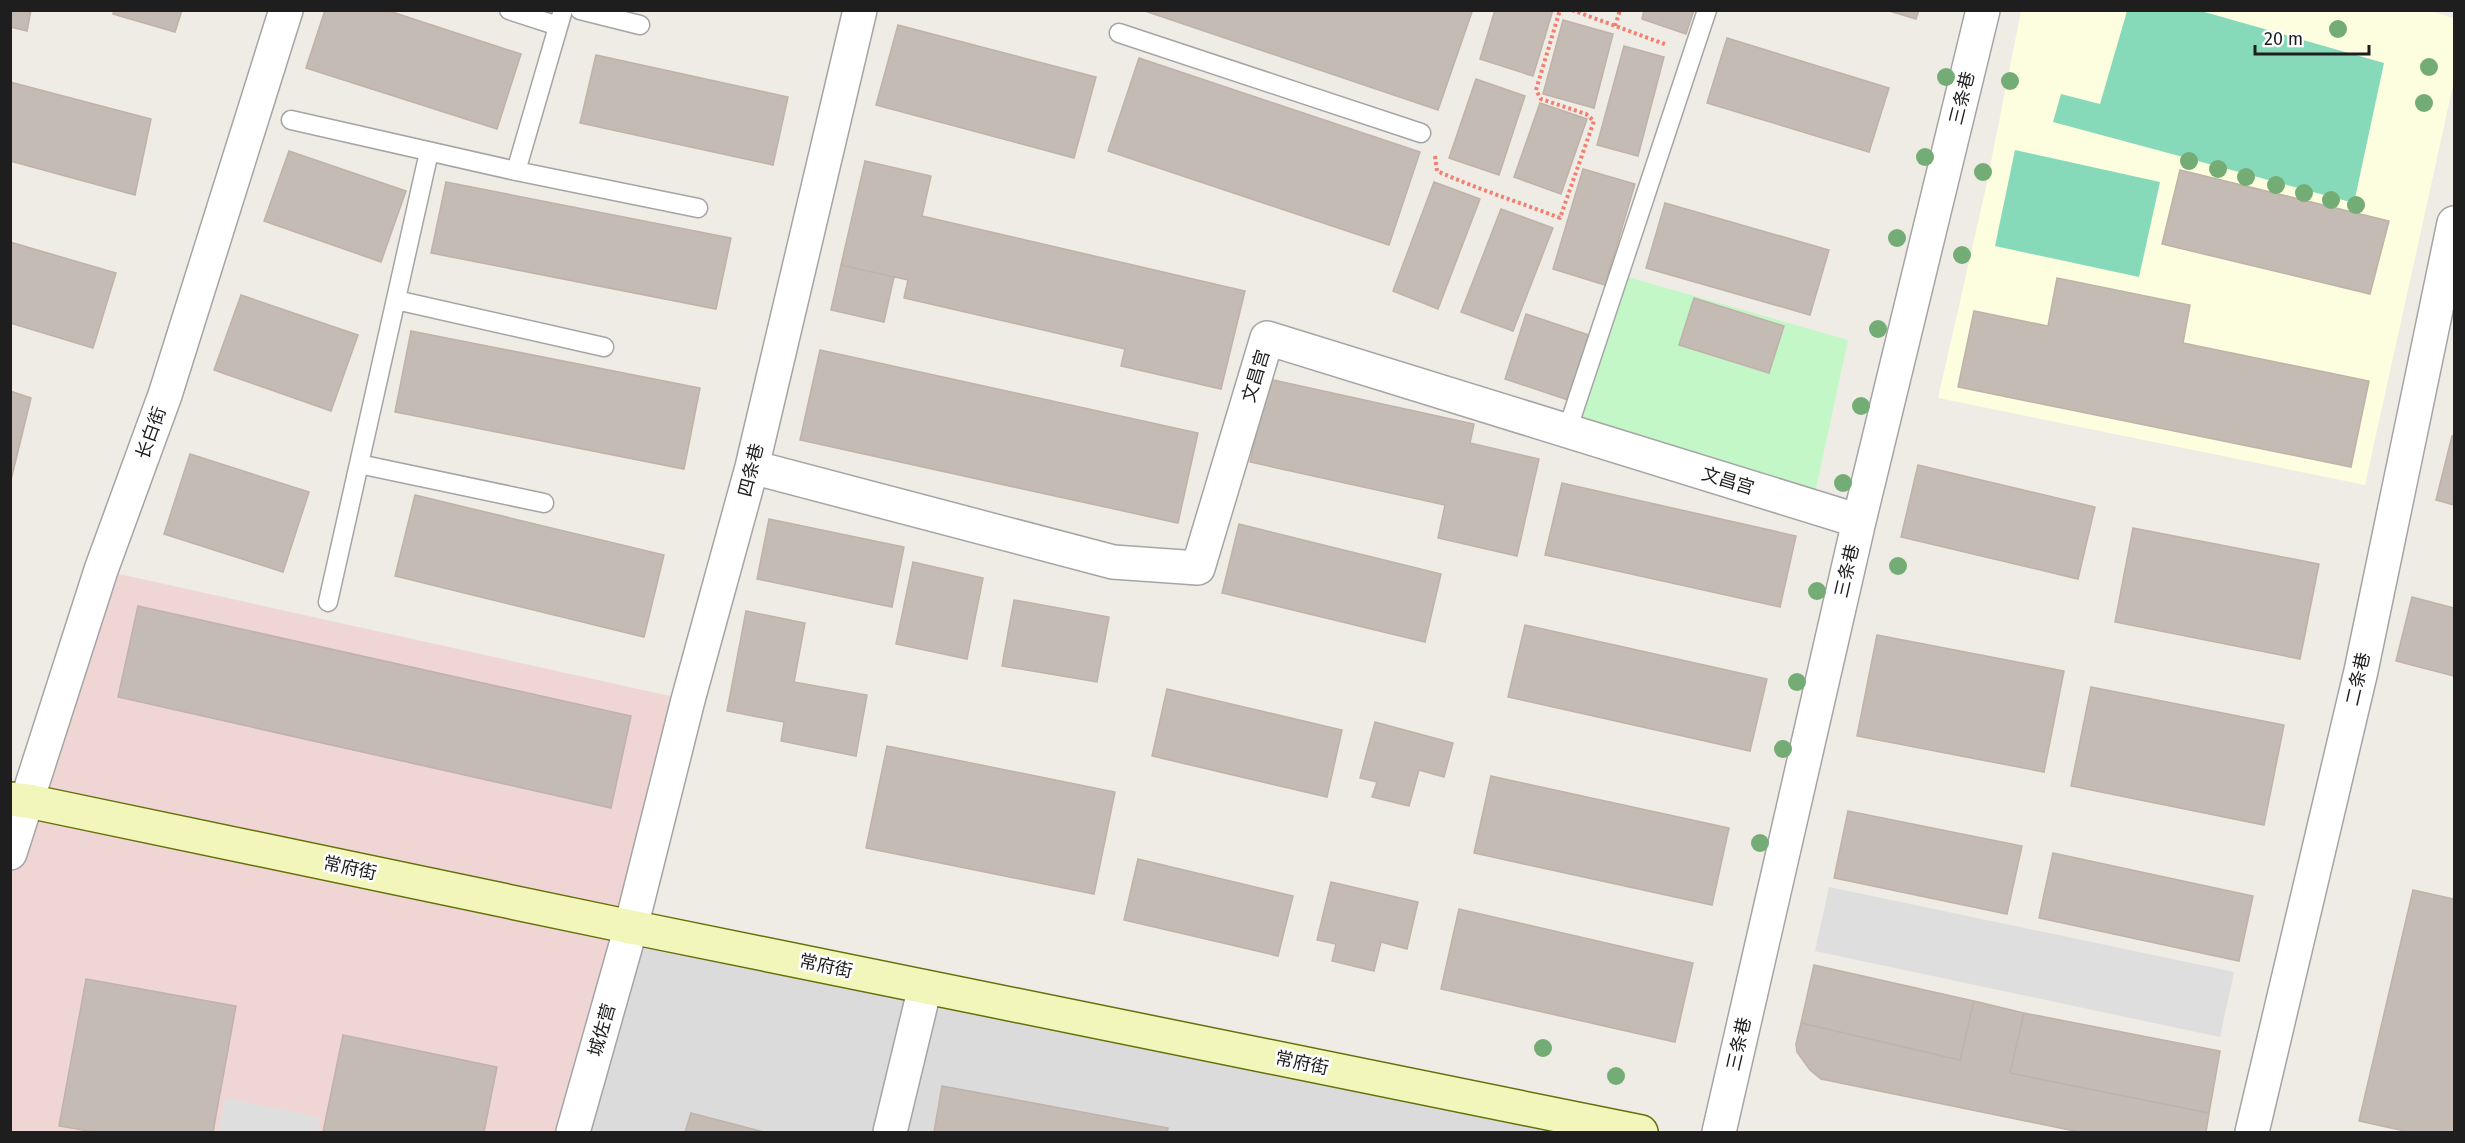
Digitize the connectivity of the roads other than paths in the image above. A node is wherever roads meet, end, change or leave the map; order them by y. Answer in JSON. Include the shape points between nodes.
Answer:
{"nodes":[{"id":1,"x":286,"y":10,"type":"edge"},
{"id":2,"x":509,"y":10,"type":"edge"},
{"id":3,"x":580,"y":10,"type":"edge"},
{"id":4,"x":860,"y":10,"type":"edge"},
{"id":5,"x":1707,"y":10,"type":"edge"},
{"id":6,"x":1983,"y":10,"type":"edge"},
{"id":7,"x":561,"y":18,"type":"edge"},
{"id":8,"x":640,"y":25,"type":"dead end"},
{"id":9,"x":1119,"y":33,"type":"dead end"},
{"id":10,"x":291,"y":120,"type":"dead end"},
{"id":11,"x":1421,"y":133,"type":"road end"},
{"id":12,"x":429,"y":152,"type":"junction"},
{"id":13,"x":516,"y":171,"type":"junction"},
{"id":14,"x":698,"y":208,"type":"dead end"},
{"id":15,"x":2454,"y":222,"type":"edge"},
{"id":16,"x":396,"y":300,"type":"junction"},
{"id":17,"x":604,"y":346,"type":"dead end"},
{"id":18,"x":1567,"y":431,"type":"junction"},
{"id":19,"x":359,"y":464,"type":"junction"},
{"id":20,"x":752,"y":467,"type":"junction"},
{"id":21,"x":544,"y":503,"type":"dead end"},
{"id":22,"x":1859,"y":521,"type":"junction"},
{"id":23,"x":328,"y":602,"type":"dead end"},
{"id":24,"x":19,"y":800,"type":"edge"},
{"id":25,"x":10,"y":853,"type":"edge"},
{"id":26,"x":631,"y":927,"type":"junction"},
{"id":27,"x":925,"y":987,"type":"junction"},
{"id":28,"x":573,"y":1132,"type":"edge"},
{"id":29,"x":890,"y":1132,"type":"edge"},
{"id":30,"x":1641,"y":1132,"type":"edge"},
{"id":31,"x":1719,"y":1132,"type":"edge"},
{"id":32,"x":2252,"y":1132,"type":"edge"}],
"edges":[{"from":1,"to":24,"type":"street","name":"长白街","via":[[165,395]]},
{"from":2,"to":7,"type":"lane"},
{"from":3,"to":8,"type":"lane"},
{"from":4,"to":20,"type":"street","name":"四条巷"},
{"from":5,"to":18,"type":"lane"},
{"from":6,"to":22,"type":"street","name":"三条巷"},
{"from":7,"to":13,"type":"lane"},
{"from":9,"to":11,"type":"lane"},
{"from":10,"to":12,"type":"lane"},
{"from":12,"to":13,"type":"lane"},
{"from":12,"to":16,"type":"lane"},
{"from":13,"to":14,"type":"lane"},
{"from":15,"to":32,"type":"street","name":"二条巷","via":[[2361,671]]},
{"from":16,"to":17,"type":"lane"},
{"from":16,"to":19,"type":"lane"},
{"from":18,"to":20,"type":"street","name":"文昌宫","via":[[1267,338],[1198,568],[1113,562]]},
{"from":18,"to":22,"type":"street","name":"文昌宫"},
{"from":19,"to":21,"type":"lane"},
{"from":19,"to":23,"type":"lane"},
{"from":20,"to":26,"type":"street","name":"四条巷"},
{"from":22,"to":31,"type":"street","name":"三条巷"},
{"from":24,"to":25,"type":"street","name":"长白街"},
{"from":24,"to":26,"type":"main road","name":"常府街"},
{"from":26,"to":27,"type":"main road","name":"常府街"},
{"from":26,"to":28,"type":"street","name":"城佐营"},
{"from":27,"to":29,"type":"street"},
{"from":27,"to":30,"type":"main road","name":"常府街"}]}
